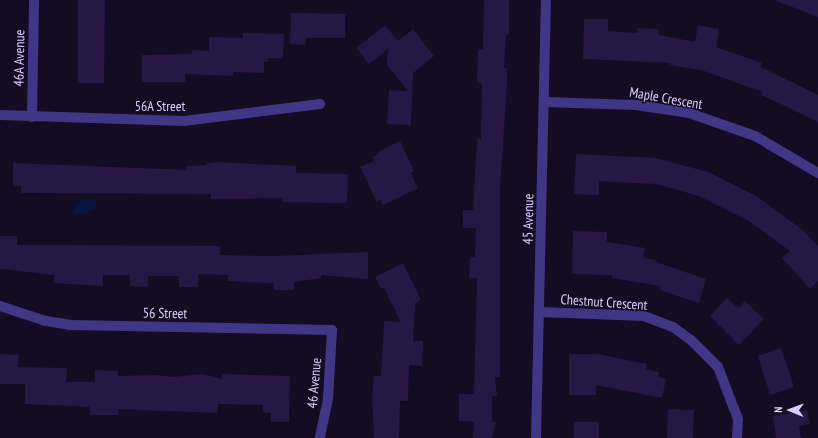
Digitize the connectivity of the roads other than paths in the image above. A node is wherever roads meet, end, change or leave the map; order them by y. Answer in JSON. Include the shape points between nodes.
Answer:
{"nodes":[{"id":1,"x":34,"y":0,"type":"edge"},
{"id":2,"x":546,"y":0,"type":"edge"},
{"id":3,"x":544,"y":102,"type":"junction"},
{"id":4,"x":320,"y":104,"type":"dead end"},
{"id":5,"x":0,"y":115,"type":"edge"},
{"id":6,"x":32,"y":117,"type":"junction"},
{"id":7,"x":818,"y":173,"type":"edge"},
{"id":8,"x":0,"y":306,"type":"edge"},
{"id":9,"x":540,"y":312,"type":"junction"},
{"id":10,"x":332,"y":330,"type":"joint"},
{"id":11,"x":320,"y":438,"type":"edge"},
{"id":12,"x":536,"y":438,"type":"edge"},
{"id":13,"x":737,"y":438,"type":"edge"}],
"edges":[{"from":1,"to":6,"type":"street","name":"46A Avenue"},
{"from":2,"to":3,"type":"street","name":"45 Avenue"},
{"from":3,"to":7,"type":"street","name":"Maple Crescent","via":[[636,105],[689,113],[755,136]]},
{"from":3,"to":9,"type":"street","name":"45 Avenue"},
{"from":4,"to":6,"type":"street","name":"56A Street","via":[[184,121]]},
{"from":5,"to":6,"type":"street","name":"56A Street"},
{"from":8,"to":10,"type":"street","name":"56 Street","via":[[46,321],[70,325]]},
{"from":9,"to":12,"type":"street","name":"45 Avenue"},
{"from":9,"to":13,"type":"street","name":"Chestnut Crescent","via":[[644,316],[673,327],[691,340],[718,367],[738,419]]},
{"from":10,"to":11,"type":"street","name":"46 Avenue","via":[[328,399]]}]}
